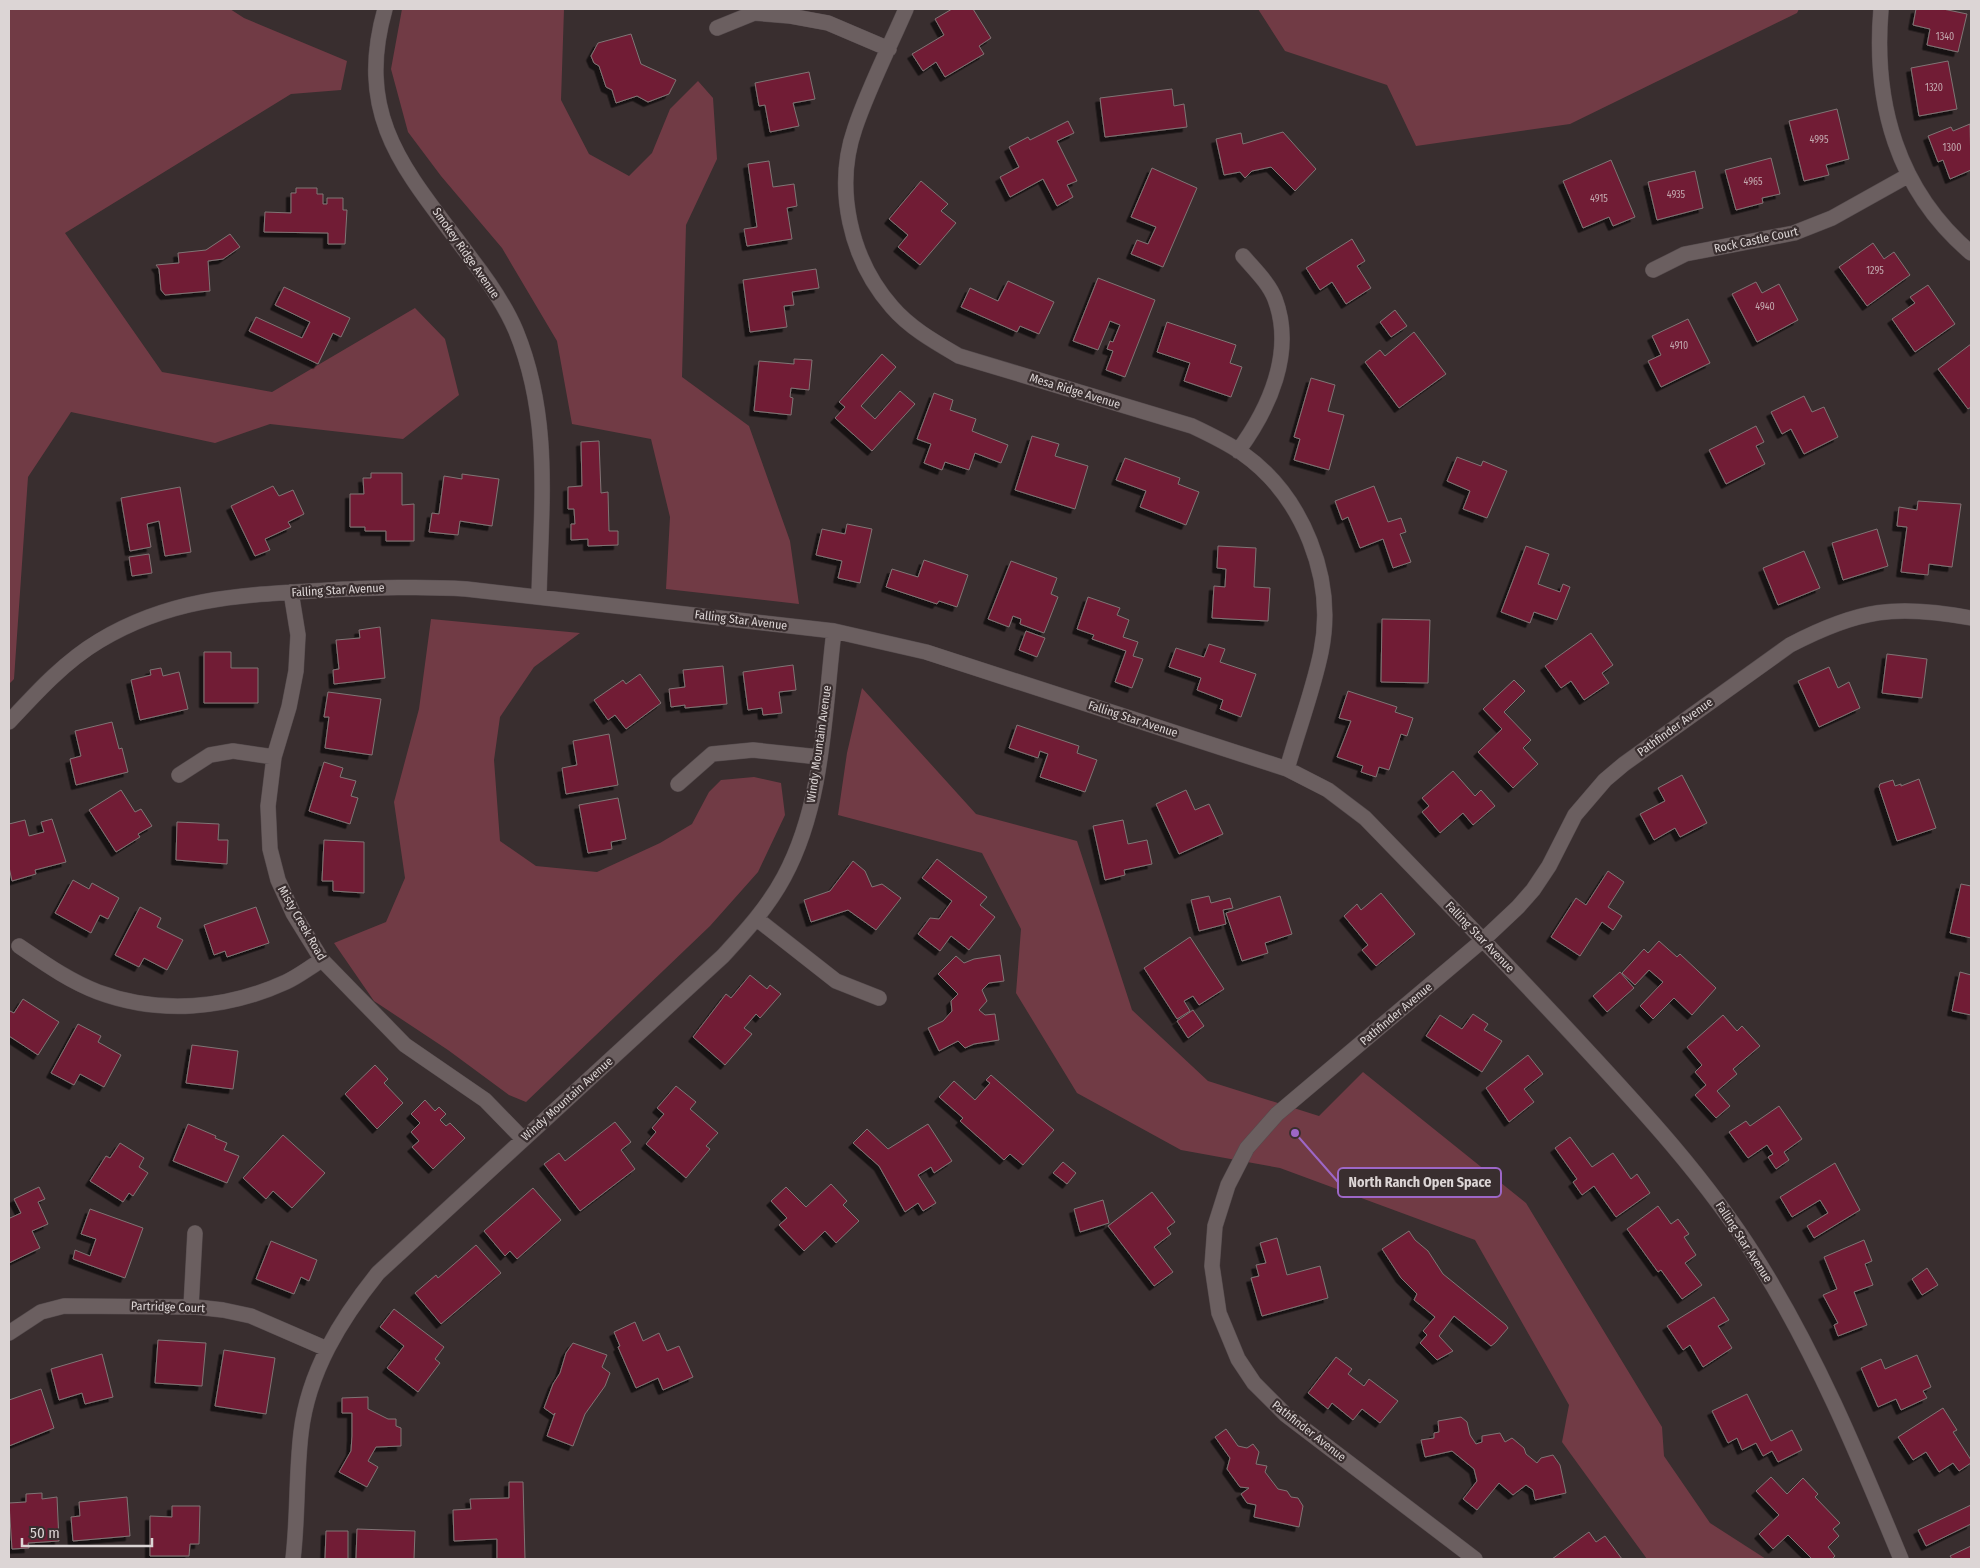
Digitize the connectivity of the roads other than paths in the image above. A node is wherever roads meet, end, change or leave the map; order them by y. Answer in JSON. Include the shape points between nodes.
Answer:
{"nodes":[{"id":1,"x":385,"y":9,"type":"edge"},
{"id":2,"x":906,"y":9,"type":"edge"},
{"id":3,"x":1881,"y":9,"type":"edge"},
{"id":4,"x":717,"y":28,"type":"dead end"},
{"id":5,"x":889,"y":49,"type":"junction"},
{"id":6,"x":1909,"y":174,"type":"junction"},
{"id":7,"x":1971,"y":253,"type":"edge"},
{"id":8,"x":1243,"y":256,"type":"dead end"},
{"id":9,"x":1653,"y":270,"type":"dead end"},
{"id":10,"x":1238,"y":451,"type":"junction"},
{"id":11,"x":291,"y":592,"type":"junction"},
{"id":12,"x":539,"y":597,"type":"junction"},
{"id":13,"x":1971,"y":618,"type":"edge"},
{"id":14,"x":834,"y":631,"type":"junction"},
{"id":15,"x":9,"y":722,"type":"edge"},
{"id":16,"x":274,"y":757,"type":"junction"},
{"id":17,"x":820,"y":757,"type":"junction"},
{"id":18,"x":1287,"y":769,"type":"junction"},
{"id":19,"x":178,"y":775,"type":"dead end"},
{"id":20,"x":678,"y":784,"type":"dead end"},
{"id":21,"x":757,"y":919,"type":"junction"},
{"id":22,"x":1483,"y":940,"type":"junction"},
{"id":23,"x":19,"y":946,"type":"dead end"},
{"id":24,"x":322,"y":960,"type":"junction"},
{"id":25,"x":879,"y":998,"type":"dead end"},
{"id":26,"x":523,"y":1139,"type":"junction"},
{"id":27,"x":195,"y":1233,"type":"dead end"},
{"id":28,"x":191,"y":1307,"type":"junction"},
{"id":29,"x":9,"y":1333,"type":"edge"},
{"id":30,"x":327,"y":1349,"type":"junction"},
{"id":31,"x":294,"y":1559,"type":"edge"},
{"id":32,"x":1476,"y":1559,"type":"edge"},
{"id":33,"x":1901,"y":1559,"type":"edge"}],
"edges":[{"from":1,"to":12,"type":"street","name":"Smokey Ridge Avenue","via":[[378,34],[376,89],[392,146],[408,173],[494,289],[516,330],[530,371],[539,409],[542,445]]},
{"from":2,"to":5,"type":"street","name":"Mesa Ridge Avenue"},
{"from":3,"to":6,"type":"street","via":[[1878,46],[1880,87],[1892,134]]},
{"from":4,"to":5,"type":"street","via":[[754,13],[790,16],[828,23]]},
{"from":5,"to":10,"type":"street","name":"Mesa Ridge Avenue","via":[[855,129],[846,190],[859,254],[872,281],[892,308],[926,338],[959,356],[1192,426]]},
{"from":6,"to":7,"type":"street","via":[[1931,211]]},
{"from":6,"to":9,"type":"street","name":"Rock Castle Court","via":[[1832,218],[1794,233],[1685,254]]},
{"from":8,"to":10,"type":"street","via":[[1265,281],[1276,300],[1282,338],[1279,369],[1270,399],[1256,428]]},
{"from":10,"to":18,"type":"street","name":"Mesa Ridge Avenue","via":[[1273,481],[1297,514],[1314,551],[1323,586],[1321,651]]},
{"from":11,"to":12,"type":"street","name":"Falling Star Avenue","via":[[422,586]]},
{"from":11,"to":15,"type":"street","name":"Falling Star Avenue","via":[[187,604],[144,618],[98,641],[72,660]]},
{"from":11,"to":16,"type":"street","name":"Misty Creek Road","via":[[298,635],[296,671]]},
{"from":12,"to":14,"type":"street","name":"Falling Star Avenue"},
{"from":13,"to":22,"type":"street","name":"Pathfinder Avenue","via":[[1902,609],[1857,616],[1790,645],[1605,780],[1576,815],[1533,890]]},
{"from":14,"to":17,"type":"street","name":"Windy Mountain Avenue"},
{"from":14,"to":18,"type":"street","name":"Falling Star Avenue","via":[[926,652]]},
{"from":16,"to":19,"type":"street","via":[[233,752],[210,755]]},
{"from":16,"to":24,"type":"street","name":"Misty Creek Road","via":[[268,806],[270,849],[294,913]]},
{"from":17,"to":20,"type":"street","via":[[753,750],[712,754]]},
{"from":17,"to":21,"type":"street","name":"Windy Mountain Avenue","via":[[812,804],[801,840],[784,878]]},
{"from":18,"to":22,"type":"street","name":"Falling Star Avenue","via":[[1328,790],[1365,818]]},
{"from":21,"to":25,"type":"street","via":[[836,981]]},
{"from":21,"to":26,"type":"street","name":"Windy Mountain Avenue","via":[[723,956]]},
{"from":22,"to":32,"type":"street","name":"Pathfinder Avenue","via":[[1277,1114],[1248,1148],[1228,1184],[1215,1226],[1212,1266],[1219,1313],[1238,1359],[1264,1394],[1286,1415]]},
{"from":22,"to":33,"type":"street","name":"Falling Star Avenue","via":[[1659,1127],[1756,1257],[1822,1373]]},
{"from":23,"to":24,"type":"street","via":[[59,974],[97,992],[132,1002],[171,1007],[213,1005],[250,997],[288,981]]},
{"from":24,"to":26,"type":"street","name":"Misty Creek Road","via":[[405,1045],[485,1100]]},
{"from":26,"to":30,"type":"street","name":"Windy Mountain Avenue","via":[[378,1273],[350,1308]]},
{"from":27,"to":28,"type":"street"},
{"from":28,"to":29,"type":"street","name":"Partridge Court","via":[[64,1306],[41,1312]]},
{"from":28,"to":30,"type":"street","name":"Partridge Court","via":[[251,1316]]},
{"from":30,"to":31,"type":"street","name":"Windy Mountain Avenue","via":[[311,1388],[301,1432]]}]}
